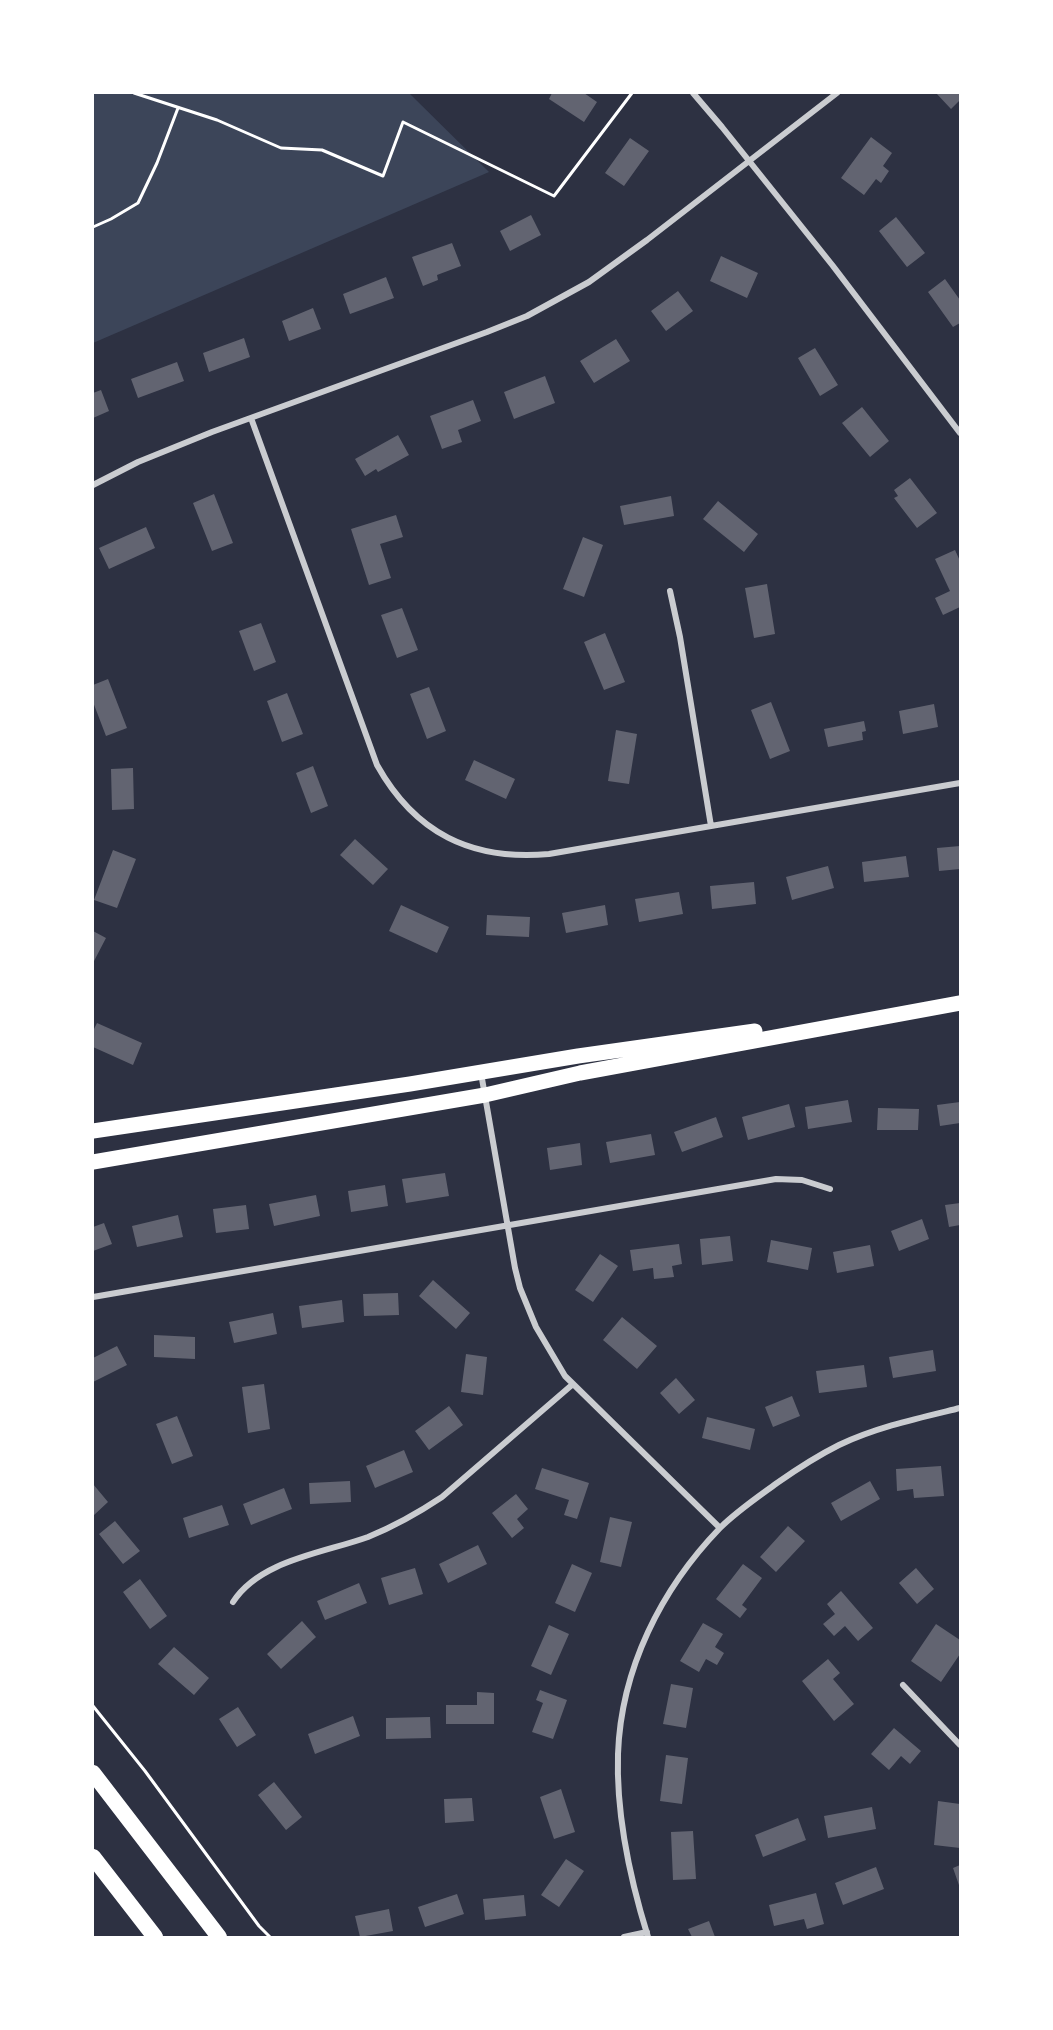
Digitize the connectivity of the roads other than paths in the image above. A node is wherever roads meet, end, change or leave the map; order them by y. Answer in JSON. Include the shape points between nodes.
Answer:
{"nodes":[{"id":1,"x":693,"y":93,"type":"edge"},
{"id":2,"x":837,"y":93,"type":"edge"},
{"id":3,"x":748,"y":161,"type":"junction"},
{"id":4,"x":251,"y":418,"type":"junction"},
{"id":5,"x":960,"y":433,"type":"edge"},
{"id":6,"x":93,"y":485,"type":"edge"},
{"id":7,"x":670,"y":591,"type":"dead end"},
{"id":8,"x":960,"y":783,"type":"edge"},
{"id":9,"x":711,"y":826,"type":"junction"},
{"id":10,"x":960,"y":1002,"type":"edge"},
{"id":11,"x":845,"y":1023,"type":"junction"},
{"id":12,"x":481,"y":1073,"type":"junction"},
{"id":13,"x":484,"y":1095,"type":"junction"},
{"id":14,"x":94,"y":1130,"type":"edge"},
{"id":15,"x":93,"y":1162,"type":"edge"},
{"id":16,"x":830,"y":1189,"type":"dead end"},
{"id":17,"x":507,"y":1224,"type":"junction"},
{"id":18,"x":93,"y":1297,"type":"edge"},
{"id":19,"x":573,"y":1384,"type":"junction"},
{"id":20,"x":960,"y":1408,"type":"edge"},
{"id":21,"x":720,"y":1528,"type":"junction"},
{"id":22,"x":233,"y":1602,"type":"dead end"},
{"id":23,"x":903,"y":1685,"type":"dead end"},
{"id":24,"x":960,"y":1745,"type":"edge"},
{"id":25,"x":93,"y":1773,"type":"edge"},
{"id":26,"x":93,"y":1857,"type":"edge"},
{"id":27,"x":648,"y":1934,"type":"edge"},
{"id":28,"x":154,"y":1937,"type":"edge"},
{"id":29,"x":219,"y":1937,"type":"edge"},
{"id":30,"x":624,"y":1937,"type":"edge"}],
"edges":[{"from":1,"to":3,"type":"street"},
{"from":2,"to":3,"type":"street"},
{"from":3,"to":4,"type":"street","via":[[589,282],[527,316]]},
{"from":3,"to":5,"type":"street"},
{"from":4,"to":6,"type":"street","via":[[138,462]]},
{"from":4,"to":9,"type":"street","via":[[377,765],[406,808],[446,837],[498,854],[549,854]]},
{"from":7,"to":9,"type":"street"},
{"from":8,"to":9,"type":"street"},
{"from":10,"to":11,"type":"main road"},
{"from":11,"to":12,"type":"main road","via":[[765,1030]]},
{"from":11,"to":13,"type":"main road"},
{"from":12,"to":13,"type":"street"},
{"from":12,"to":14,"type":"main road"},
{"from":13,"to":15,"type":"main road"},
{"from":13,"to":17,"type":"street"},
{"from":16,"to":17,"type":"street","via":[[802,1180],[776,1179]]},
{"from":17,"to":18,"type":"street"},
{"from":17,"to":19,"type":"street","via":[[515,1268],[528,1307],[546,1346]]},
{"from":19,"to":21,"type":"street"},
{"from":19,"to":22,"type":"street","via":[[442,1497],[368,1537],[267,1570],[251,1580]]},
{"from":20,"to":21,"type":"street","via":[[840,1445],[809,1461]]},
{"from":21,"to":27,"type":"street","via":[[679,1578],[654,1619],[635,1663],[623,1709],[618,1755],[625,1843]]},
{"from":23,"to":24,"type":"street"},
{"from":25,"to":29,"type":"highway"},
{"from":26,"to":28,"type":"highway"},
{"from":27,"to":30,"type":"street"}]}
